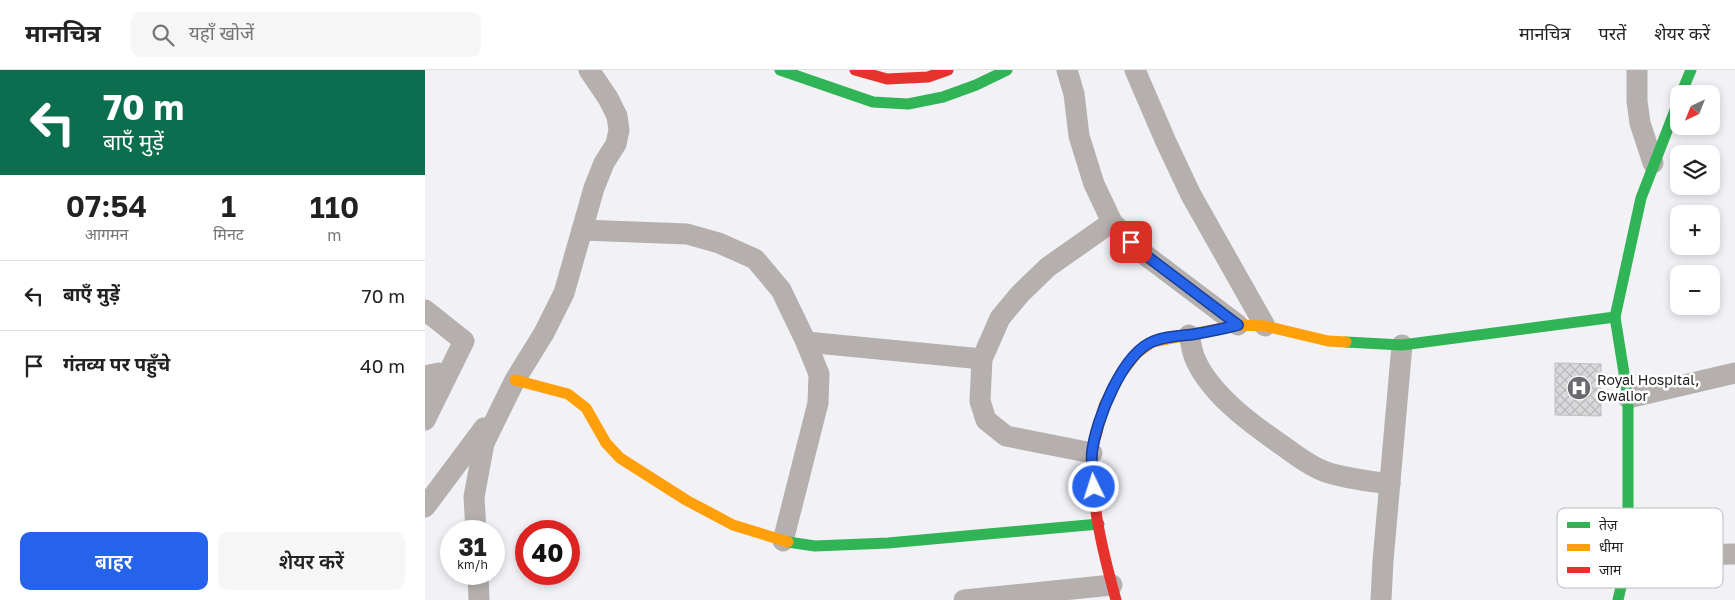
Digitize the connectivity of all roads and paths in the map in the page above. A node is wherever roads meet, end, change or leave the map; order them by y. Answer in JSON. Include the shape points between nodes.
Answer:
{"nodes":[{"id":1,"x":589,"y":70,"type":"edge"},
{"id":2,"x":780,"y":70,"type":"edge"},
{"id":3,"x":855,"y":70,"type":"edge"},
{"id":4,"x":947,"y":70,"type":"edge"},
{"id":5,"x":1007,"y":70,"type":"edge"},
{"id":6,"x":1067,"y":70,"type":"edge"},
{"id":7,"x":1135,"y":70,"type":"edge"},
{"id":8,"x":1637,"y":70,"type":"edge"},
{"id":9,"x":1691,"y":70,"type":"edge"},
{"id":10,"x":886,"y":74,"type":"edge"},
{"id":11,"x":1685,"y":85,"type":"edge"},
{"id":12,"x":1670,"y":122,"type":"edge"},
{"id":13,"x":1653,"y":163,"type":"junction"},
{"id":14,"x":1112,"y":222,"type":"junction"},
{"id":15,"x":582,"y":230,"type":"junction"},
{"id":16,"x":425,"y":310,"type":"edge"},
{"id":17,"x":1615,"y":316,"type":"junction"},
{"id":18,"x":1238,"y":325,"type":"junction"},
{"id":19,"x":1265,"y":326,"type":"junction"},
{"id":20,"x":1189,"y":335,"type":"junction"},
{"id":21,"x":807,"y":342,"type":"junction"},
{"id":22,"x":1402,"y":345,"type":"junction"},
{"id":23,"x":982,"y":360,"type":"junction"},
{"id":24,"x":1735,"y":373,"type":"edge"},
{"id":25,"x":425,"y":376,"type":"edge"},
{"id":26,"x":515,"y":380,"type":"junction"},
{"id":27,"x":1628,"y":398,"type":"junction"},
{"id":28,"x":504,"y":402,"type":"junction"},
{"id":29,"x":425,"y":404,"type":"edge"},
{"id":30,"x":425,"y":420,"type":"edge"},
{"id":31,"x":1092,"y":453,"type":"junction"},
{"id":32,"x":1390,"y":484,"type":"junction"},
{"id":33,"x":425,"y":507,"type":"edge"},
{"id":34,"x":1628,"y":508,"type":"edge"},
{"id":35,"x":475,"y":520,"type":"edge"},
{"id":36,"x":1099,"y":524,"type":"junction"},
{"id":37,"x":783,"y":541,"type":"junction"},
{"id":38,"x":478,"y":585,"type":"edge"},
{"id":39,"x":1114,"y":592,"type":"edge"},
{"id":40,"x":479,"y":600,"type":"edge"},
{"id":41,"x":964,"y":600,"type":"edge"},
{"id":42,"x":1381,"y":600,"type":"edge"}],
"edges":[{"from":1,"to":15,"type":"street","via":[[617,116],[619,130],[616,144],[594,188]]},
{"from":2,"to":5,"type":"street","via":[[873,102],[908,104],[943,97]]},
{"from":3,"to":10,"type":"street"},
{"from":4,"to":10,"type":"street","via":[[928,77]]},
{"from":6,"to":14,"type":"street","via":[[1074,94],[1079,136],[1094,184]]},
{"from":7,"to":19,"type":"street","via":[[1191,195]]},
{"from":8,"to":13,"type":"street","via":[[1640,123]]},
{"from":9,"to":11,"type":"street"},
{"from":12,"to":13,"type":"street"},
{"from":13,"to":17,"type":"street","via":[[1641,198]]},
{"from":14,"to":18,"type":"street","via":[[1140,251]]},
{"from":14,"to":23,"type":"street","via":[[1048,267],[1020,294],[1000,318]]},
{"from":15,"to":21,"type":"street","via":[[687,234],[719,243],[755,259],[781,290]]},
{"from":15,"to":26,"type":"street","via":[[564,293]]},
{"from":16,"to":30,"type":"street","via":[[464,342]]},
{"from":17,"to":22,"type":"street"},
{"from":17,"to":27,"type":"street"},
{"from":18,"to":19,"type":"street"},
{"from":18,"to":20,"type":"street"},
{"from":19,"to":22,"type":"street","via":[[1328,341]]},
{"from":20,"to":31,"type":"street","via":[[1152,342],[1137,353],[1120,375],[1104,406]]},
{"from":20,"to":32,"type":"street","via":[[1195,360],[1208,381],[1259,429],[1324,471],[1355,480]]},
{"from":21,"to":23,"type":"street"},
{"from":21,"to":37,"type":"street","via":[[819,374],[818,403]]},
{"from":22,"to":32,"type":"street"},
{"from":23,"to":31,"type":"street","via":[[980,401],[986,420],[1006,436]]},
{"from":24,"to":27,"type":"street"},
{"from":25,"to":29,"type":"street","via":[[439,373]]},
{"from":26,"to":28,"type":"street"},
{"from":26,"to":37,"type":"street","via":[[567,394],[586,408],[620,458],[686,500],[733,525]]},
{"from":27,"to":34,"type":"street"},
{"from":28,"to":33,"type":"street"},
{"from":28,"to":35,"type":"street","via":[[484,443],[474,497]]},
{"from":31,"to":36,"type":"street"},
{"from":32,"to":42,"type":"street"},
{"from":36,"to":37,"type":"street","via":[[888,543],[815,546]]},
{"from":36,"to":39,"type":"street"},
{"from":38,"to":40,"type":"street"},
{"from":39,"to":41,"type":"street"}]}
